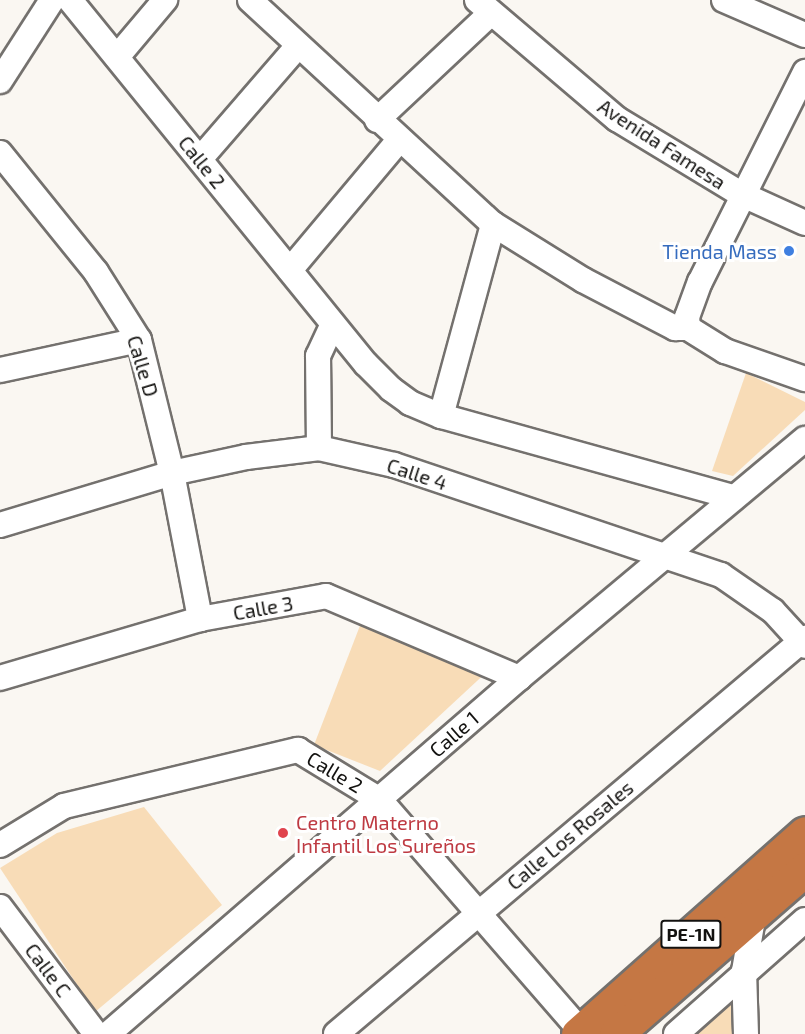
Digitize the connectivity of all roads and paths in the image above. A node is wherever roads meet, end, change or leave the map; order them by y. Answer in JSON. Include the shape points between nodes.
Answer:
{"nodes":[{"id":1,"x":52,"y":0,"type":"edge"},
{"id":2,"x":70,"y":0,"type":"edge"},
{"id":3,"x":165,"y":0,"type":"edge"},
{"id":4,"x":250,"y":0,"type":"edge"},
{"id":5,"x":724,"y":0,"type":"edge"},
{"id":6,"x":484,"y":6,"type":"edge"},
{"id":7,"x":805,"y":35,"type":"edge"},
{"id":8,"x":298,"y":46,"type":"junction"},
{"id":9,"x":117,"y":57,"type":"junction"},
{"id":10,"x":805,"y":72,"type":"edge"},
{"id":11,"x":0,"y":81,"type":"edge"},
{"id":12,"x":377,"y":120,"type":"junction"},
{"id":13,"x":399,"y":140,"type":"junction"},
{"id":14,"x":0,"y":153,"type":"edge"},
{"id":15,"x":200,"y":159,"type":"junction"},
{"id":16,"x":741,"y":194,"type":"junction"},
{"id":17,"x":805,"y":223,"type":"edge"},
{"id":18,"x":493,"y":224,"type":"junction"},
{"id":19,"x":290,"y":270,"type":"junction"},
{"id":20,"x":333,"y":324,"type":"junction"},
{"id":21,"x":688,"y":328,"type":"junction"},
{"id":22,"x":139,"y":340,"type":"junction"},
{"id":23,"x":0,"y":370,"type":"edge"},
{"id":24,"x":805,"y":379,"type":"edge"},
{"id":25,"x":441,"y":416,"type":"junction"},
{"id":26,"x":805,"y":439,"type":"edge"},
{"id":27,"x":319,"y":448,"type":"junction"},
{"id":28,"x":172,"y":473,"type":"junction"},
{"id":29,"x":734,"y":497,"type":"junction"},
{"id":30,"x":0,"y":525,"type":"edge"},
{"id":31,"x":662,"y":557,"type":"junction"},
{"id":32,"x":200,"y":619,"type":"junction"},
{"id":33,"x":804,"y":642,"type":"edge"},
{"id":34,"x":0,"y":678,"type":"edge"},
{"id":35,"x":519,"y":678,"type":"junction"},
{"id":36,"x":380,"y":800,"type":"junction"},
{"id":37,"x":805,"y":833,"type":"edge"},
{"id":38,"x":0,"y":845,"type":"edge"},
{"id":39,"x":805,"y":869,"type":"edge"},
{"id":40,"x":0,"y":907,"type":"edge"},
{"id":41,"x":478,"y":913,"type":"junction"},
{"id":42,"x":754,"y":914,"type":"junction"},
{"id":43,"x":805,"y":920,"type":"edge"},
{"id":44,"x":744,"y":971,"type":"junction"},
{"id":45,"x":579,"y":1032,"type":"edge"},
{"id":46,"x":96,"y":1034,"type":"edge"},
{"id":47,"x":108,"y":1034,"type":"edge"},
{"id":48,"x":336,"y":1034,"type":"edge"},
{"id":49,"x":616,"y":1034,"type":"edge"},
{"id":50,"x":676,"y":1034,"type":"edge"},
{"id":51,"x":746,"y":1034,"type":"edge"}],
"edges":[{"from":1,"to":11,"type":"street"},
{"from":2,"to":9,"type":"street","name":"Calle 2"},
{"from":3,"to":9,"type":"street"},
{"from":4,"to":8,"type":"street"},
{"from":5,"to":7,"type":"street"},
{"from":6,"to":12,"type":"street"},
{"from":6,"to":16,"type":"street","name":"Avenida Famesa","via":[[617,119]]},
{"from":8,"to":12,"type":"street"},
{"from":8,"to":15,"type":"street"},
{"from":9,"to":15,"type":"street","name":"Calle 2"},
{"from":10,"to":16,"type":"street"},
{"from":12,"to":13,"type":"street"},
{"from":13,"to":18,"type":"street"},
{"from":13,"to":19,"type":"street"},
{"from":14,"to":22,"type":"street","name":"Calle D","via":[[96,272]]},
{"from":15,"to":19,"type":"street","name":"Calle 2"},
{"from":16,"to":17,"type":"street","name":"Avenida Famesa"},
{"from":16,"to":21,"type":"street","via":[[700,282],[687,316]]},
{"from":18,"to":21,"type":"street","via":[[593,285],[675,328]]},
{"from":18,"to":25,"type":"street"},
{"from":19,"to":20,"type":"street","name":"Calle 2"},
{"from":20,"to":25,"type":"street","name":"Calle 2","via":[[391,389],[410,403]]},
{"from":20,"to":27,"type":"street","via":[[318,356]]},
{"from":21,"to":24,"type":"street","via":[[725,351]]},
{"from":22,"to":23,"type":"street"},
{"from":22,"to":28,"type":"street","name":"Calle D"},
{"from":25,"to":29,"type":"street","name":"Calle 2"},
{"from":26,"to":29,"type":"street","name":"Calle 1"},
{"from":27,"to":28,"type":"street","name":"Calle 4","via":[[246,457]]},
{"from":27,"to":31,"type":"street","name":"Calle 4","via":[[394,465]]},
{"from":28,"to":30,"type":"street","name":"Calle 4"},
{"from":28,"to":32,"type":"street","name":"Calle D"},
{"from":29,"to":31,"type":"street","name":"Calle 1"},
{"from":31,"to":33,"type":"street","name":"Calle 4","via":[[721,575],[747,590]]},
{"from":31,"to":35,"type":"street","name":"Calle 1"},
{"from":32,"to":34,"type":"street","name":"Calle 3"},
{"from":32,"to":35,"type":"street","name":"Calle 3","via":[[326,597]]},
{"from":33,"to":41,"type":"street","name":"Calle Los Rosales"},
{"from":35,"to":36,"type":"street","name":"Calle 1"},
{"from":36,"to":38,"type":"street","name":"Calle 2","via":[[298,750],[64,806]]},
{"from":36,"to":41,"type":"street","name":"Calle 2"},
{"from":36,"to":47,"type":"street","name":"Calle 1"},
{"from":37,"to":45,"type":"highway","number":"PE-1N"},
{"from":39,"to":42,"type":"highway","number":"PE-1N"},
{"from":40,"to":46,"type":"street","name":"Calle C"},
{"from":41,"to":45,"type":"street","name":"Calle 2"},
{"from":41,"to":48,"type":"street","name":"Calle Los Rosales"},
{"from":42,"to":44,"type":"street"},
{"from":42,"to":49,"type":"highway","number":"PE-1N"},
{"from":43,"to":44,"type":"street"},
{"from":44,"to":50,"type":"street"},
{"from":44,"to":51,"type":"street"}]}
